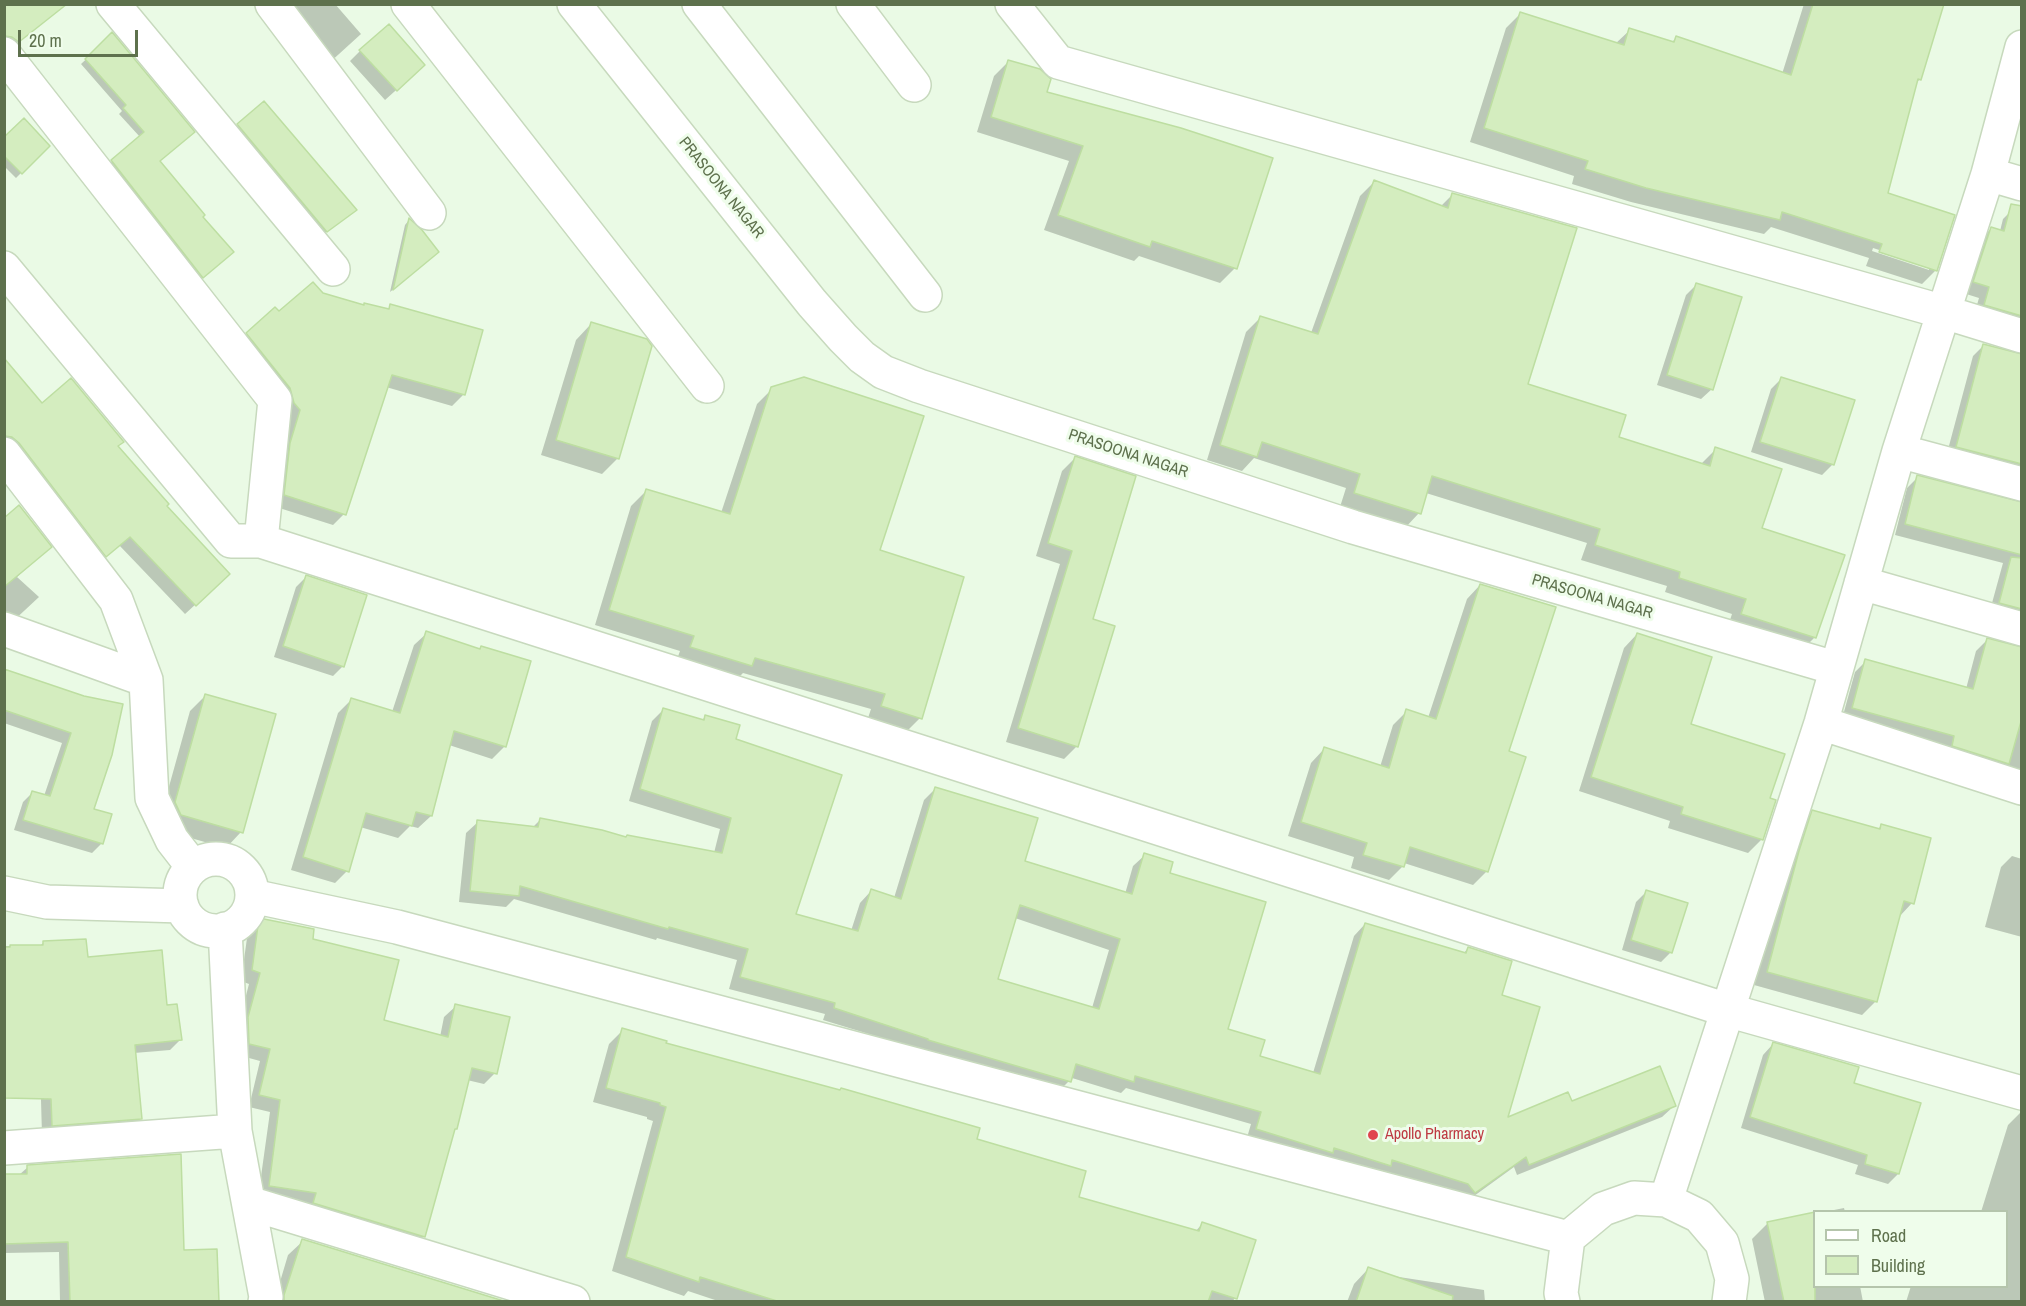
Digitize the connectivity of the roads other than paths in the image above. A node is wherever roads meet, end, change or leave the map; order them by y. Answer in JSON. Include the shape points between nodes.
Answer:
{"nodes":[{"id":1,"x":113,"y":4,"type":"edge"},
{"id":2,"x":272,"y":4,"type":"edge"},
{"id":3,"x":408,"y":4,"type":"edge"},
{"id":4,"x":574,"y":4,"type":"edge"},
{"id":5,"x":699,"y":4,"type":"edge"},
{"id":6,"x":853,"y":4,"type":"edge"},
{"id":7,"x":1012,"y":4,"type":"edge"},
{"id":8,"x":2022,"y":47,"type":"edge"},
{"id":9,"x":4,"y":54,"type":"edge"},
{"id":10,"x":914,"y":85,"type":"dead end"},
{"id":11,"x":1988,"y":174,"type":"junction"},
{"id":12,"x":2022,"y":184,"type":"edge"},
{"id":13,"x":429,"y":213,"type":"dead end"},
{"id":14,"x":4,"y":268,"type":"edge"},
{"id":15,"x":333,"y":268,"type":"dead end"},
{"id":16,"x":925,"y":295,"type":"dead end"},
{"id":17,"x":1944,"y":312,"type":"junction"},
{"id":18,"x":2022,"y":336,"type":"edge"},
{"id":19,"x":707,"y":386,"type":"dead end"},
{"id":20,"x":1899,"y":451,"type":"junction"},
{"id":21,"x":4,"y":454,"type":"edge"},
{"id":22,"x":2022,"y":484,"type":"edge"},
{"id":23,"x":261,"y":541,"type":"junction"},
{"id":24,"x":1861,"y":583,"type":"junction"},
{"id":25,"x":2022,"y":629,"type":"edge"},
{"id":26,"x":8,"y":640,"type":"edge"},
{"id":27,"x":1835,"y":668,"type":"junction"},
{"id":28,"x":146,"y":680,"type":"junction"},
{"id":29,"x":1821,"y":723,"type":"junction"},
{"id":30,"x":2022,"y":788,"type":"edge"},
{"id":31,"x":193,"y":867,"type":"junction"},
{"id":32,"x":4,"y":893,"type":"edge"},
{"id":33,"x":252,"y":896,"type":"junction"},
{"id":34,"x":182,"y":906,"type":"junction"},
{"id":35,"x":225,"y":929,"type":"junction"},
{"id":36,"x":1727,"y":1010,"type":"junction"},
{"id":37,"x":2022,"y":1093,"type":"edge"},
{"id":38,"x":235,"y":1131,"type":"junction"},
{"id":39,"x":4,"y":1148,"type":"edge"},
{"id":40,"x":1666,"y":1200,"type":"junction"},
{"id":41,"x":249,"y":1203,"type":"junction"},
{"id":42,"x":1568,"y":1238,"type":"junction"},
{"id":43,"x":265,"y":1302,"type":"edge"},
{"id":44,"x":573,"y":1302,"type":"edge"},
{"id":45,"x":1563,"y":1302,"type":"edge"},
{"id":46,"x":1729,"y":1302,"type":"edge"}],
"edges":[{"from":1,"to":15,"type":"street"},
{"from":2,"to":13,"type":"street"},
{"from":3,"to":19,"type":"street"},
{"from":4,"to":27,"type":"street","name":"PRASOONA NAGAR","via":[[812,303],[862,357],[883,372],[1353,527]]},
{"from":5,"to":16,"type":"street"},
{"from":6,"to":10,"type":"street"},
{"from":7,"to":17,"type":"street","via":[[1058,62]]},
{"from":8,"to":11,"type":"street"},
{"from":9,"to":23,"type":"street","via":[[275,400]]},
{"from":11,"to":12,"type":"street"},
{"from":11,"to":17,"type":"street"},
{"from":14,"to":23,"type":"street","via":[[231,541]]},
{"from":17,"to":18,"type":"street"},
{"from":17,"to":20,"type":"street"},
{"from":20,"to":22,"type":"street"},
{"from":20,"to":24,"type":"street"},
{"from":21,"to":28,"type":"street","via":[[116,600]]},
{"from":23,"to":36,"type":"street"},
{"from":24,"to":25,"type":"street"},
{"from":24,"to":27,"type":"street"},
{"from":26,"to":28,"type":"street"},
{"from":27,"to":29,"type":"street"},
{"from":28,"to":31,"type":"street","via":[[152,798],[172,840]]},
{"from":29,"to":30,"type":"street"},
{"from":29,"to":36,"type":"street"},
{"from":31,"to":33,"type":"street","via":[[215,858],[237,865],[251,884]]},
{"from":31,"to":34,"type":"street","via":[[181,885]]},
{"from":32,"to":34,"type":"street","via":[[47,902]]},
{"from":33,"to":35,"type":"street","via":[[245,917]]},
{"from":33,"to":42,"type":"street","via":[[409,930]]},
{"from":34,"to":35,"type":"street","via":[[186,916],[204,929]]},
{"from":35,"to":38,"type":"street"},
{"from":36,"to":37,"type":"street"},
{"from":36,"to":40,"type":"street"},
{"from":38,"to":39,"type":"street"},
{"from":38,"to":41,"type":"street"},
{"from":40,"to":42,"type":"street","via":[[1634,1198],[1603,1209]]},
{"from":40,"to":46,"type":"street","via":[[1699,1216],[1722,1243],[1732,1279]]},
{"from":41,"to":43,"type":"street"},
{"from":41,"to":44,"type":"street"},
{"from":42,"to":45,"type":"street"}]}
